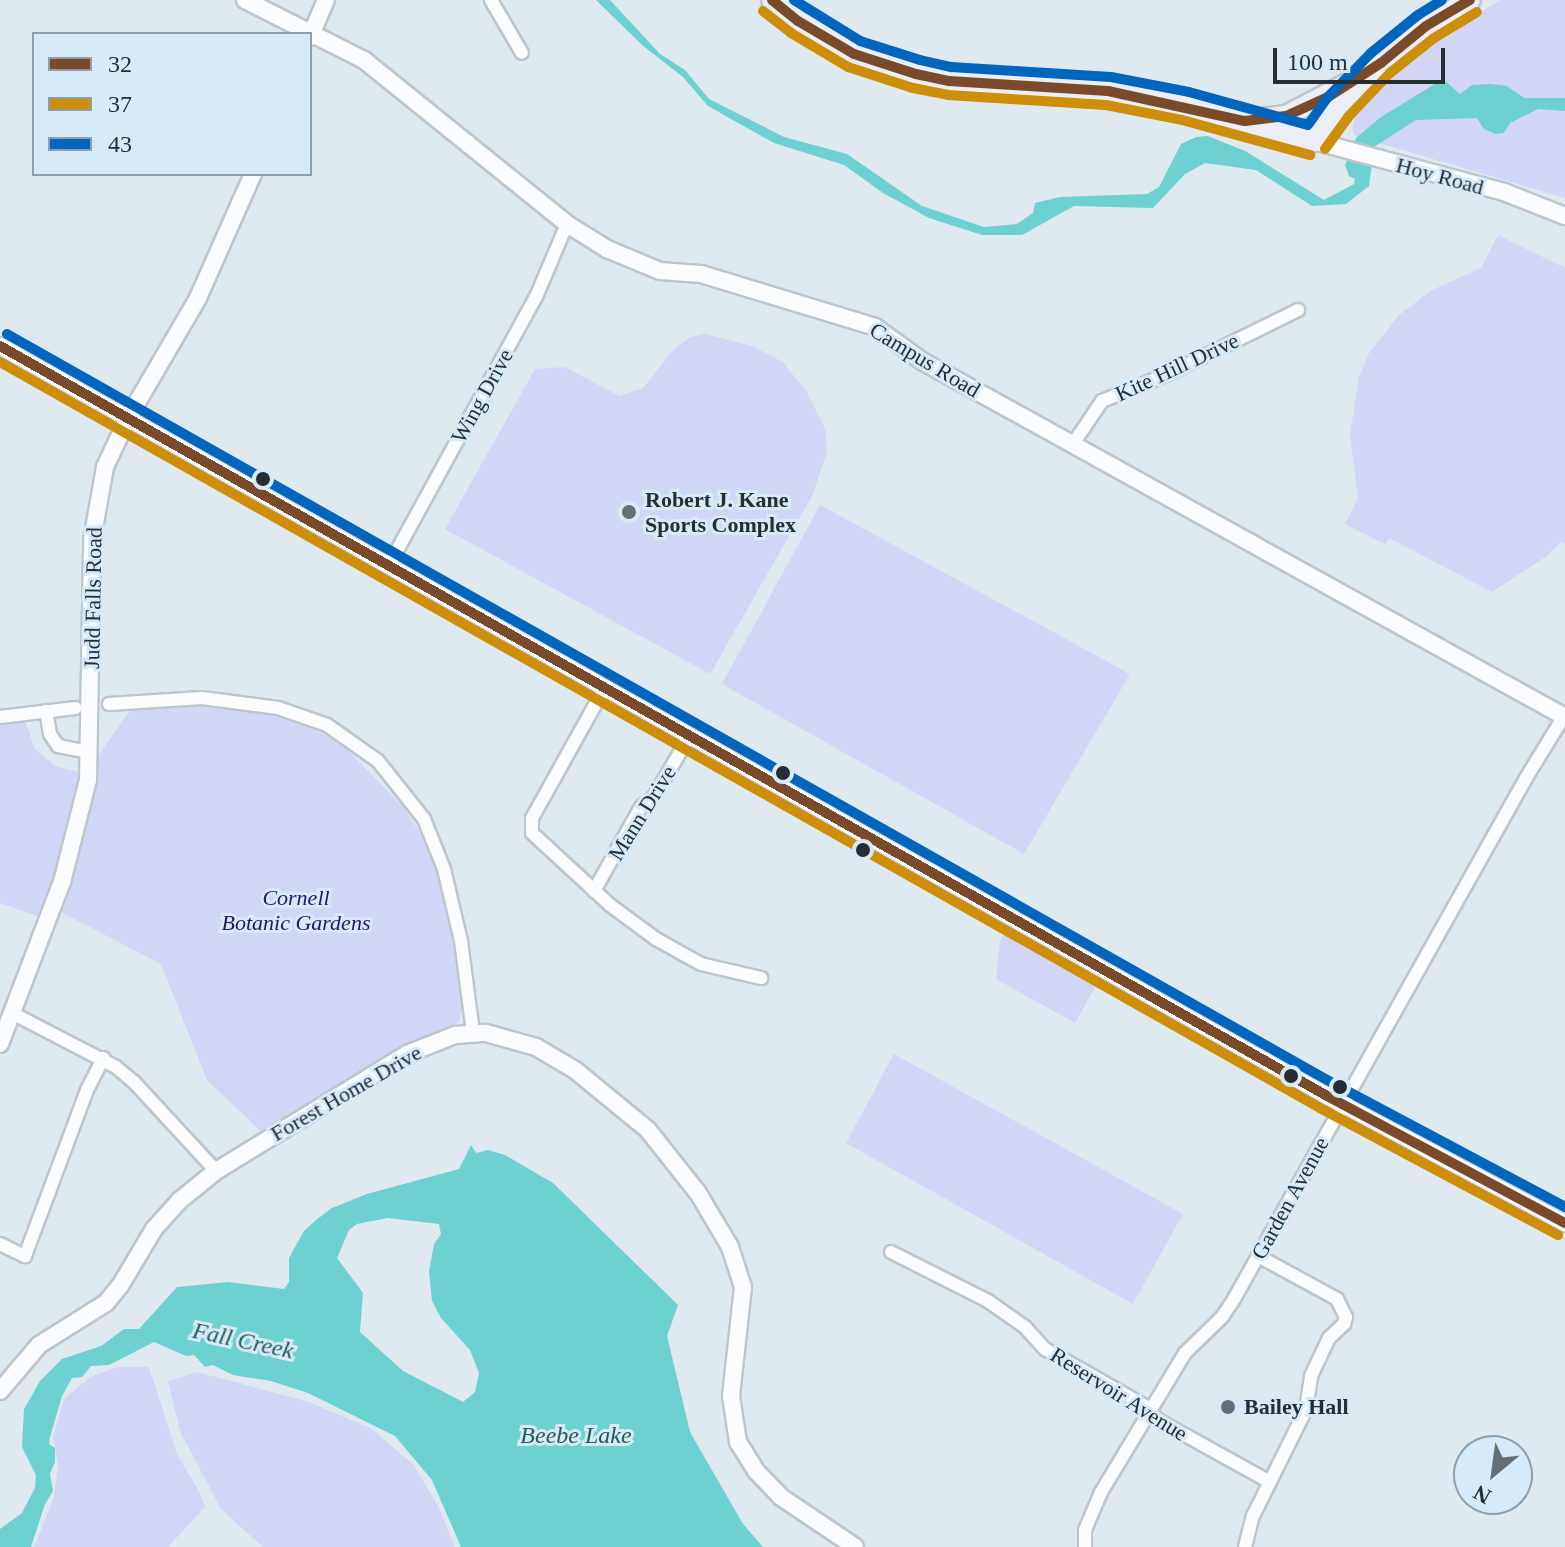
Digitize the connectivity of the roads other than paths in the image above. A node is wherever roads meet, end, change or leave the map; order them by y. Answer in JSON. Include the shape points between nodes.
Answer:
{"nodes":[{"id":1,"x":245,"y":0,"type":"edge"},
{"id":2,"x":326,"y":0,"type":"edge"},
{"id":3,"x":491,"y":0,"type":"edge"},
{"id":4,"x":772,"y":0,"type":"edge"},
{"id":5,"x":1470,"y":0,"type":"edge"},
{"id":6,"x":305,"y":32,"type":"edge"},
{"id":7,"x":312,"y":33,"type":"edge"},
{"id":8,"x":312,"y":35,"type":"edge"},
{"id":9,"x":522,"y":53,"type":"dead end"},
{"id":10,"x":1381,"y":63,"type":"junction"},
{"id":11,"x":1245,"y":121,"type":"junction"},
{"id":12,"x":1314,"y":141,"type":"junction"},
{"id":13,"x":252,"y":176,"type":"edge"},
{"id":14,"x":1565,"y":216,"type":"edge"},
{"id":15,"x":567,"y":224,"type":"junction"},
{"id":16,"x":1298,"y":310,"type":"dead end"},
{"id":17,"x":0,"y":346,"type":"edge"},
{"id":18,"x":128,"y":418,"type":"junction"},
{"id":19,"x":1073,"y":444,"type":"junction"},
{"id":20,"x":389,"y":565,"type":"junction"},
{"id":21,"x":605,"y":687,"type":"junction"},
{"id":22,"x":109,"y":704,"type":"dead end"},
{"id":23,"x":75,"y":708,"type":"dead end"},
{"id":24,"x":46,"y":711,"type":"junction"},
{"id":25,"x":0,"y":717,"type":"edge"},
{"id":26,"x":1564,"y":717,"type":"edge"},
{"id":27,"x":690,"y":735,"type":"junction"},
{"id":28,"x":90,"y":752,"type":"junction"},
{"id":29,"x":594,"y":891,"type":"junction"},
{"id":30,"x":761,"y":978,"type":"dead end"},
{"id":31,"x":12,"y":1013,"type":"junction"},
{"id":32,"x":473,"y":1032,"type":"junction"},
{"id":33,"x":0,"y":1044,"type":"edge"},
{"id":34,"x":103,"y":1058,"type":"junction"},
{"id":35,"x":1342,"y":1104,"type":"junction"},
{"id":36,"x":216,"y":1171,"type":"junction"},
{"id":37,"x":1565,"y":1223,"type":"edge"},
{"id":38,"x":0,"y":1244,"type":"edge"},
{"id":39,"x":891,"y":1252,"type":"dead end"},
{"id":40,"x":1258,"y":1256,"type":"junction"},
{"id":41,"x":0,"y":1391,"type":"edge"},
{"id":42,"x":1151,"y":1413,"type":"junction"},
{"id":43,"x":1270,"y":1482,"type":"junction"},
{"id":44,"x":855,"y":1547,"type":"edge"},
{"id":45,"x":1085,"y":1547,"type":"edge"},
{"id":46,"x":1245,"y":1547,"type":"edge"}],
"edges":[{"from":1,"to":6,"type":"street","name":"Campus Road"},
{"from":2,"to":7,"type":"street"},
{"from":3,"to":9,"type":"street"},
{"from":4,"to":11,"type":"main road","via":[[854,54],[916,74],[949,81],[1108,91]]},
{"from":5,"to":10,"type":"main road","via":[[1426,26]]},
{"from":8,"to":15,"type":"street","name":"Campus Road","via":[[364,60],[396,83]]},
{"from":10,"to":11,"type":"main road","via":[[1310,106],[1286,116]]},
{"from":10,"to":12,"type":"main road","via":[[1337,108]]},
{"from":11,"to":12,"type":"main road"},
{"from":12,"to":14,"type":"street","name":"Hoy Road","via":[[1504,192]]},
{"from":13,"to":18,"type":"street","name":"Judd Falls Road","via":[[198,298]]},
{"from":15,"to":19,"type":"street","name":"Campus Road","via":[[653,269],[701,274],[871,326],[917,359]]},
{"from":15,"to":20,"type":"street","name":"Wing Drive","via":[[536,297]]},
{"from":16,"to":19,"type":"street","name":"Kite Hill Drive","via":[[1102,401]]},
{"from":17,"to":18,"type":"street"},
{"from":18,"to":20,"type":"street"},
{"from":18,"to":28,"type":"street","name":"Judd Falls Road","via":[[105,467],[93,519]]},
{"from":19,"to":26,"type":"street","name":"Campus Road"},
{"from":20,"to":21,"type":"street"},
{"from":21,"to":27,"type":"street"},
{"from":21,"to":29,"type":"street","via":[[532,818],[532,833]]},
{"from":22,"to":32,"type":"street","via":[[202,698],[278,708],[327,725],[378,761],[424,819],[444,869],[461,941]]},
{"from":23,"to":24,"type":"street"},
{"from":24,"to":25,"type":"street"},
{"from":24,"to":28,"type":"street","via":[[58,746]]},
{"from":26,"to":35,"type":"street","name":"Garden Avenue"},
{"from":27,"to":29,"type":"street","name":"Mann Drive"},
{"from":27,"to":35,"type":"street"},
{"from":28,"to":31,"type":"street","name":"Judd Falls Road","via":[[72,853]]},
{"from":29,"to":30,"type":"street","via":[[633,923],[701,964]]},
{"from":31,"to":33,"type":"street","name":"Judd Falls Road"},
{"from":31,"to":34,"type":"street"},
{"from":32,"to":36,"type":"street","name":"Forest Home Drive","via":[[407,1054]]},
{"from":32,"to":44,"type":"street","name":"Forest Home Drive","via":[[536,1047],[575,1070],[648,1130],[690,1183],[730,1247],[743,1287],[731,1396],[738,1442],[781,1497]]},
{"from":34,"to":36,"type":"street","via":[[134,1082]]},
{"from":34,"to":38,"type":"street","via":[[25,1256]]},
{"from":35,"to":37,"type":"street"},
{"from":35,"to":40,"type":"street","name":"Garden Avenue"},
{"from":36,"to":41,"type":"street","name":"Forest Home Drive","via":[[154,1229],[106,1303],[39,1345]]},
{"from":39,"to":42,"type":"street","name":"Reservoir Avenue","via":[[988,1301],[1045,1349]]},
{"from":40,"to":42,"type":"street","name":"Garden Avenue","via":[[1228,1309],[1185,1353]]},
{"from":40,"to":43,"type":"street","via":[[1337,1299],[1346,1317],[1325,1345],[1309,1380],[1306,1409]]},
{"from":42,"to":43,"type":"street","name":"Reservoir Avenue"},
{"from":42,"to":45,"type":"street","name":"Garden Avenue","via":[[1093,1507]]},
{"from":43,"to":46,"type":"street"}]}
